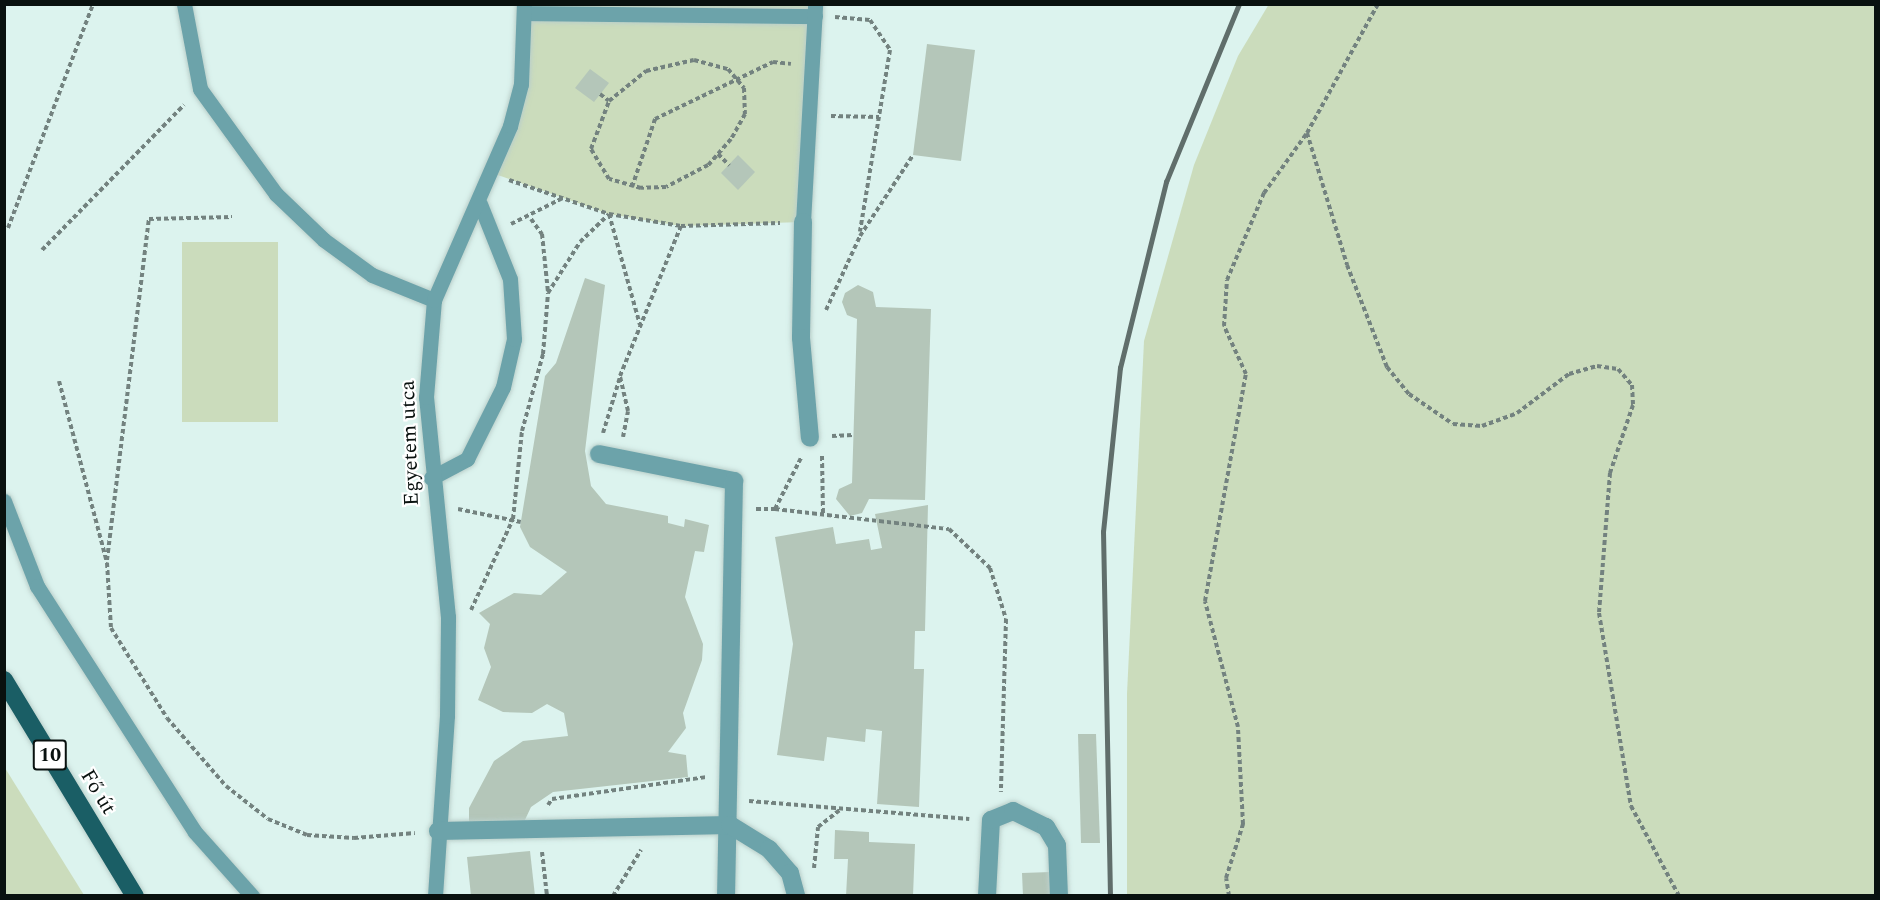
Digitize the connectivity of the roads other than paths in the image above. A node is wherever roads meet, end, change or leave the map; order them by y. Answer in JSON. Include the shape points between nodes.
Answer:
{"nodes":[{"id":1,"x":184,"y":4,"type":"edge"},
{"id":2,"x":524,"y":9,"type":"edge"},
{"id":3,"x":815,"y":10,"type":"edge"},
{"id":4,"x":480,"y":204,"type":"junction"},
{"id":5,"x":803,"y":222,"type":"joint"},
{"id":6,"x":434,"y":300,"type":"junction"},
{"id":7,"x":816,"y":438,"type":"road end"},
{"id":8,"x":605,"y":456,"type":"road end"},
{"id":9,"x":431,"y":478,"type":"junction"},
{"id":10,"x":4,"y":501,"type":"edge"},
{"id":11,"x":4,"y":680,"type":"edge"},
{"id":12,"x":730,"y":825,"type":"junction"},
{"id":13,"x":438,"y":831,"type":"junction"},
{"id":14,"x":135,"y":896,"type":"edge"},
{"id":15,"x":252,"y":896,"type":"edge"},
{"id":16,"x":435,"y":896,"type":"edge"},
{"id":17,"x":726,"y":896,"type":"edge"},
{"id":18,"x":796,"y":896,"type":"edge"},
{"id":19,"x":987,"y":896,"type":"edge"},
{"id":20,"x":1059,"y":896,"type":"edge"}],
"edges":[{"from":1,"to":6,"type":"lane","via":[[200,89],[276,194],[324,240],[372,275]]},
{"from":2,"to":3,"type":"lane"},
{"from":2,"to":4,"type":"lane","name":"Egyetem utca","via":[[521,84]]},
{"from":3,"to":5,"type":"lane"},
{"from":4,"to":6,"type":"lane","name":"Egyetem utca"},
{"from":4,"to":9,"type":"lane","via":[[510,279],[514,339],[503,387],[467,459]]},
{"from":5,"to":7,"type":"street","via":[[801,338]]},
{"from":6,"to":9,"type":"lane","name":"Egyetem utca","via":[[426,397]]},
{"from":8,"to":12,"type":"street","via":[[734,481]]},
{"from":9,"to":13,"type":"lane","name":"Egyetem utca","via":[[448,617],[447,716]]},
{"from":10,"to":15,"type":"lane","via":[[37,586],[195,832]]},
{"from":11,"to":14,"type":"main road","name":"Fő út","number":"10"},
{"from":12,"to":13,"type":"street"},
{"from":12,"to":17,"type":"street"},
{"from":12,"to":18,"type":"street","via":[[769,849],[790,873]]},
{"from":13,"to":16,"type":"lane","name":"Egyetem utca"},
{"from":19,"to":20,"type":"street","via":[[996,817],[1032,816],[1046,827],[1057,845]]}]}
